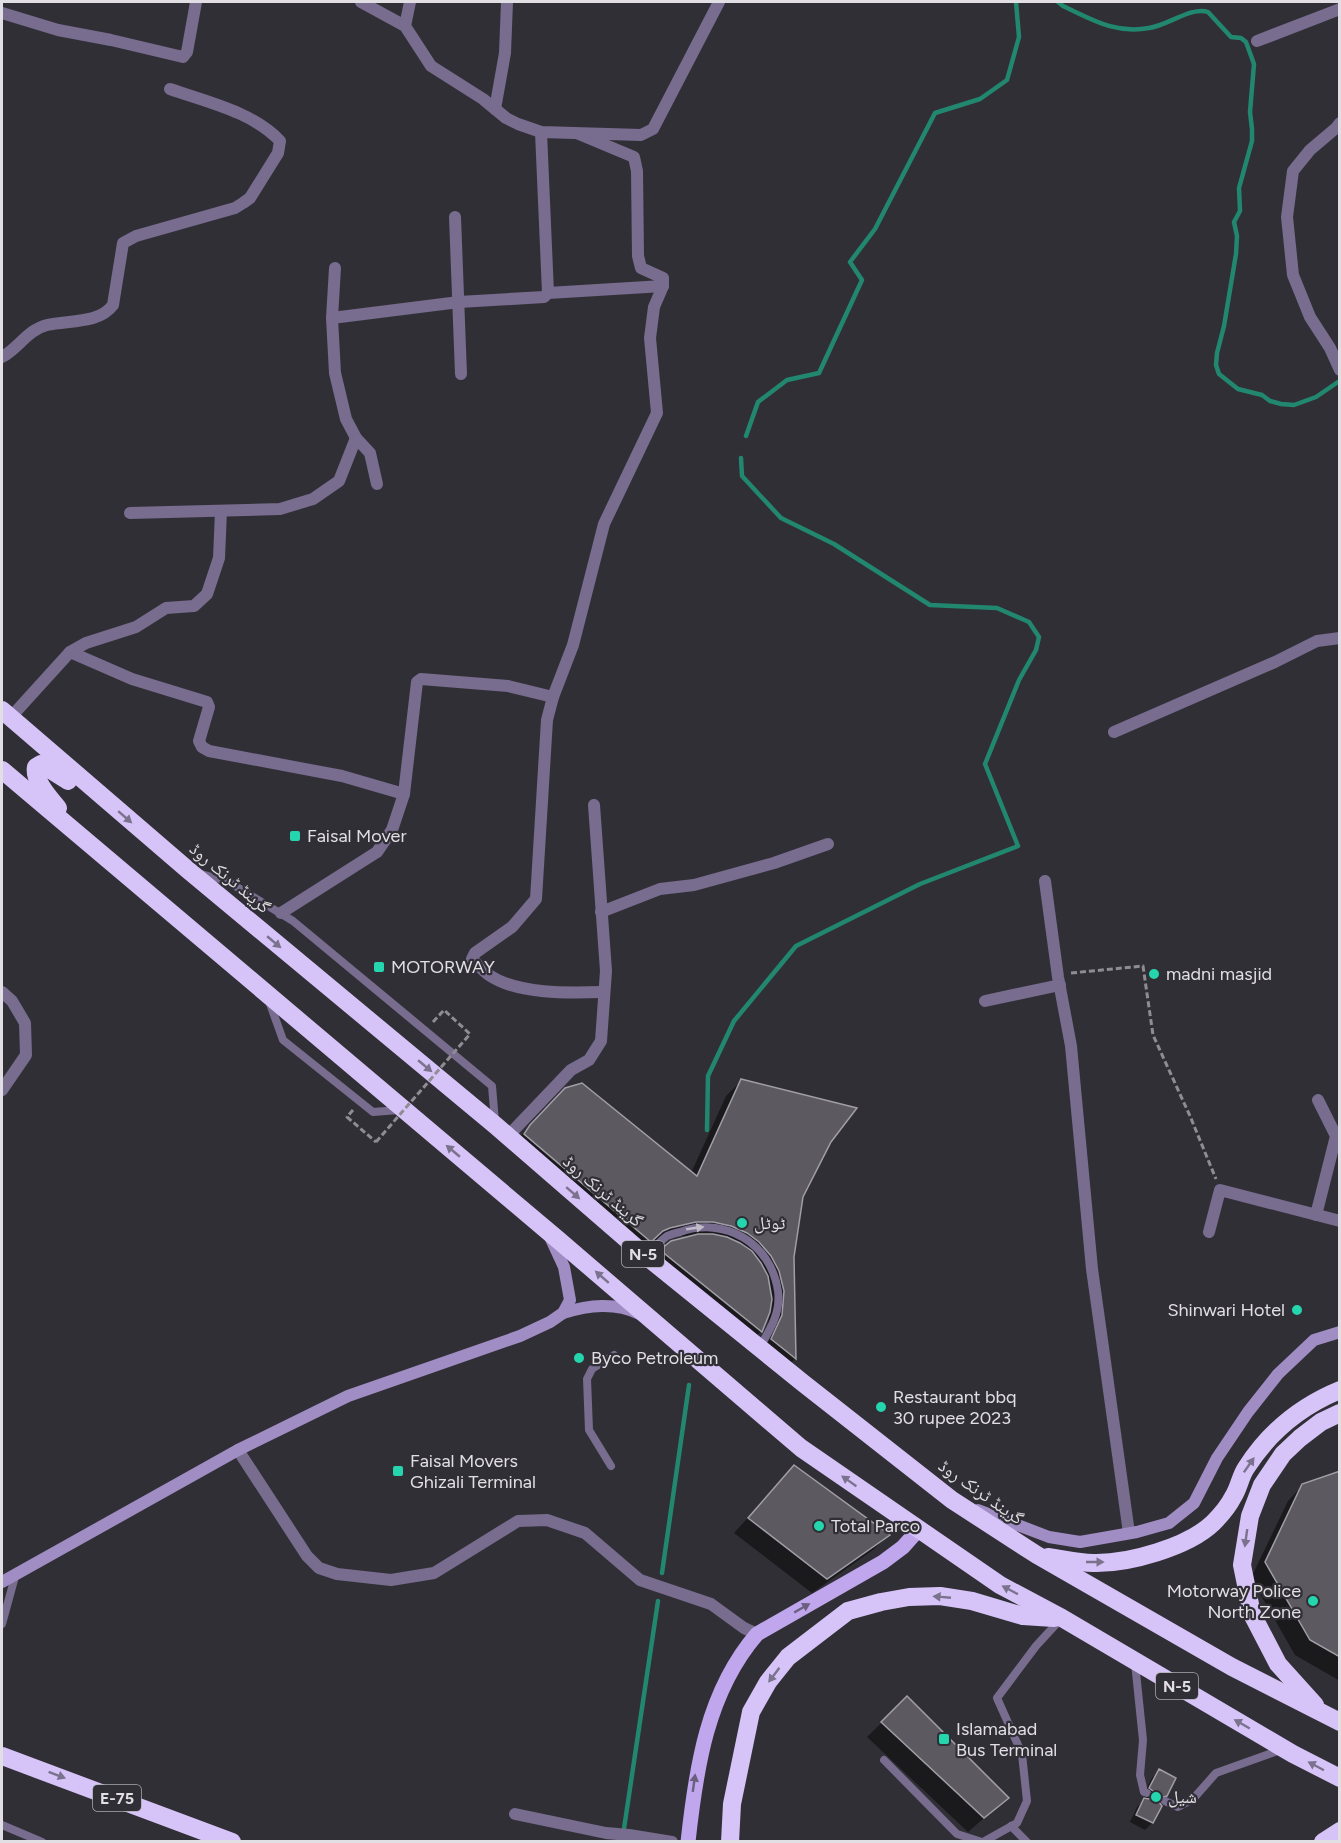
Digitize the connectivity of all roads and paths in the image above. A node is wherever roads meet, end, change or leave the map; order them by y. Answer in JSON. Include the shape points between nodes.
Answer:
{"nodes":[{"id":1,"x":196,"y":2,"type":"edge"},
{"id":2,"x":361,"y":2,"type":"edge"},
{"id":3,"x":410,"y":2,"type":"edge"},
{"id":4,"x":507,"y":2,"type":"edge"},
{"id":5,"x":719,"y":2,"type":"edge"},
{"id":6,"x":1340,"y":9,"type":"edge"},
{"id":7,"x":2,"y":13,"type":"edge"},
{"id":8,"x":405,"y":26,"type":"junction"},
{"id":9,"x":1257,"y":41,"type":"dead end"},
{"id":10,"x":170,"y":89,"type":"dead end"},
{"id":11,"x":495,"y":109,"type":"junction"},
{"id":12,"x":1340,"y":123,"type":"edge"},
{"id":13,"x":542,"y":132,"type":"junction"},
{"id":14,"x":579,"y":134,"type":"junction"},
{"id":15,"x":455,"y":217,"type":"dead end"},
{"id":16,"x":335,"y":268,"type":"dead end"},
{"id":17,"x":663,"y":286,"type":"junction"},
{"id":18,"x":548,"y":293,"type":"junction"},
{"id":19,"x":459,"y":302,"type":"junction"},
{"id":20,"x":332,"y":318,"type":"junction"},
{"id":21,"x":2,"y":357,"type":"edge"},
{"id":22,"x":1340,"y":370,"type":"edge"},
{"id":23,"x":461,"y":374,"type":"dead end"},
{"id":24,"x":356,"y":438,"type":"junction"},
{"id":25,"x":377,"y":484,"type":"dead end"},
{"id":26,"x":221,"y":511,"type":"junction"},
{"id":27,"x":130,"y":513,"type":"dead end"},
{"id":28,"x":1340,"y":638,"type":"edge"},
{"id":29,"x":70,"y":651,"type":"junction"},
{"id":30,"x":553,"y":697,"type":"junction"},
{"id":31,"x":6,"y":713,"type":"edge"},
{"id":32,"x":1114,"y":732,"type":"dead end"},
{"id":33,"x":2,"y":770,"type":"edge"},
{"id":34,"x":95,"y":791,"type":"junction"},
{"id":35,"x":404,"y":794,"type":"junction"},
{"id":36,"x":594,"y":805,"type":"dead end"},
{"id":37,"x":828,"y":844,"type":"dead end"},
{"id":38,"x":188,"y":870,"type":"junction"},
{"id":39,"x":1045,"y":881,"type":"dead end"},
{"id":40,"x":155,"y":900,"type":"junction"},
{"id":41,"x":601,"y":912,"type":"junction"},
{"id":42,"x":281,"y":913,"type":"junction"},
{"id":43,"x":1059,"y":981,"type":"junction"},
{"id":44,"x":2,"y":992,"type":"edge"},
{"id":45,"x":604,"y":992,"type":"junction"},
{"id":46,"x":985,"y":1001,"type":"dead end"},
{"id":47,"x":432,"y":1024,"type":"dead end"},
{"id":48,"x":2,"y":1090,"type":"edge"},
{"id":49,"x":1318,"y":1100,"type":"dead end"},
{"id":50,"x":347,"y":1117,"type":"dead end"},
{"id":51,"x":501,"y":1130,"type":"junction"},
{"id":52,"x":1220,"y":1190,"type":"junction"},
{"id":53,"x":1316,"y":1215,"type":"junction"},
{"id":54,"x":1340,"y":1221,"type":"edge"},
{"id":55,"x":544,"y":1228,"type":"junction"},
{"id":56,"x":1209,"y":1232,"type":"dead end"},
{"id":57,"x":646,"y":1256,"type":"junction"},
{"id":58,"x":563,"y":1313,"type":"junction"},
{"id":59,"x":651,"y":1320,"type":"junction"},
{"id":60,"x":1340,"y":1332,"type":"edge"},
{"id":61,"x":760,"y":1347,"type":"junction"},
{"id":62,"x":614,"y":1355,"type":"dead end"},
{"id":63,"x":1340,"y":1390,"type":"edge"},
{"id":64,"x":1340,"y":1413,"type":"edge"},
{"id":65,"x":238,"y":1450,"type":"junction"},
{"id":66,"x":611,"y":1466,"type":"dead end"},
{"id":67,"x":952,"y":1500,"type":"junction"},
{"id":68,"x":919,"y":1529,"type":"junction"},
{"id":69,"x":1129,"y":1533,"type":"junction"},
{"id":70,"x":1037,"y":1555,"type":"junction"},
{"id":71,"x":16,"y":1574,"type":"junction"},
{"id":72,"x":2,"y":1582,"type":"edge"},
{"id":73,"x":1062,"y":1618,"type":"junction"},
{"id":74,"x":2,"y":1624,"type":"edge"},
{"id":75,"x":757,"y":1634,"type":"junction"},
{"id":76,"x":1135,"y":1661,"type":"junction"},
{"id":77,"x":1332,"y":1718,"type":"edge"},
{"id":78,"x":1289,"y":1751,"type":"junction"},
{"id":79,"x":2,"y":1756,"type":"edge"},
{"id":80,"x":884,"y":1760,"type":"dead end"},
{"id":81,"x":1340,"y":1778,"type":"edge"},
{"id":82,"x":1147,"y":1793,"type":"dead end"},
{"id":83,"x":1165,"y":1801,"type":"dead end"},
{"id":84,"x":515,"y":1814,"type":"dead end"},
{"id":85,"x":2,"y":1825,"type":"edge"},
{"id":86,"x":1011,"y":1826,"type":"junction"},
{"id":87,"x":1340,"y":1831,"type":"edge"},
{"id":88,"x":42,"y":1842,"type":"edge"},
{"id":89,"x":232,"y":1842,"type":"edge"},
{"id":90,"x":672,"y":1842,"type":"edge"},
{"id":91,"x":688,"y":1842,"type":"edge"},
{"id":92,"x":730,"y":1842,"type":"edge"},
{"id":93,"x":982,"y":1842,"type":"edge"},
{"id":94,"x":1027,"y":1842,"type":"edge"},
{"id":95,"x":1323,"y":1842,"type":"edge"}],
"edges":[{"from":1,"to":7,"type":"street","via":[[183,57],[58,30]]},
{"from":2,"to":8,"type":"street"},
{"from":3,"to":8,"type":"street"},
{"from":4,"to":11,"type":"street","via":[[506,53]]},
{"from":5,"to":14,"type":"street","via":[[653,129],[641,135]]},
{"from":6,"to":9,"type":"street"},
{"from":8,"to":11,"type":"street","via":[[430,66]]},
{"from":10,"to":21,"type":"street","via":[[236,112],[280,141],[278,153],[250,198],[235,208],[123,243],[113,305],[107,313],[45,325],[29,333]]},
{"from":11,"to":13,"type":"street","via":[[512,121]]},
{"from":12,"to":22,"type":"street","via":[[1293,171],[1287,217],[1293,274],[1310,317]]},
{"from":13,"to":14,"type":"street"},
{"from":13,"to":18,"type":"street"},
{"from":14,"to":17,"type":"street","via":[[634,157],[638,256],[641,268],[663,278]]},
{"from":15,"to":19,"type":"street"},
{"from":16,"to":20,"type":"street"},
{"from":17,"to":18,"type":"street"},
{"from":17,"to":30,"type":"street","via":[[654,307],[650,338],[657,412],[604,524],[573,645]]},
{"from":18,"to":19,"type":"street","via":[[543,297]]},
{"from":19,"to":20,"type":"street"},
{"from":19,"to":23,"type":"street"},
{"from":20,"to":24,"type":"street","via":[[335,373],[346,419]]},
{"from":24,"to":25,"type":"street","via":[[370,453]]},
{"from":24,"to":26,"type":"street","via":[[339,481],[313,499],[280,509]]},
{"from":26,"to":27,"type":"street"},
{"from":26,"to":29,"type":"street","via":[[219,558],[207,594],[194,606],[166,608],[136,627]]},
{"from":28,"to":32,"type":"street","via":[[1317,641]]},
{"from":29,"to":31,"type":"street"},
{"from":29,"to":35,"type":"street","via":[[132,679],[207,702],[199,741],[210,751],[342,776]]},
{"from":30,"to":35,"type":"street","via":[[508,686],[421,679],[417,682]]},
{"from":30,"to":45,"type":"street","via":[[547,720],[536,899],[512,927],[472,959],[490,976],[516,987]]},
{"from":31,"to":34,"type":"highway","name":"گرینڈ ٹرنک روڈ","number":"N-5"},
{"from":33,"to":40,"type":"highway","number":"N-5"},
{"from":34,"to":38,"type":"highway","name":"گرینڈ ٹرنک روڈ","number":"N-5","one_way":true},
{"from":34,"to":40,"type":"highway","via":[[76,785],[47,766],[36,767],[37,780],[57,808],[150,880]]},
{"from":35,"to":42,"type":"street","via":[[392,830],[377,852]]},
{"from":36,"to":41,"type":"street"},
{"from":37,"to":41,"type":"street","via":[[694,885],[660,889]]},
{"from":38,"to":42,"type":"lane","via":[[227,881]]},
{"from":38,"to":51,"type":"highway","name":"گرینڈ ٹرنک روڈ","number":"N-5","one_way":true},
{"from":39,"to":43,"type":"street"},
{"from":55,"to":40,"type":"highway","number":"N-5","one_way":true},
{"from":41,"to":45,"type":"street"},
{"from":42,"to":51,"type":"lane","via":[[492,1086]]},
{"from":43,"to":46,"type":"street"},
{"from":43,"to":52,"type":"path","via":[[1063,975],[1143,966],[1153,1035]]},
{"from":43,"to":69,"type":"street","via":[[1071,1046],[1092,1269]]},
{"from":44,"to":48,"type":"street","via":[[25,1023],[26,1054]]},
{"from":45,"to":51,"type":"street","via":[[601,1041],[589,1060],[571,1070]]},
{"from":47,"to":50,"type":"path","bridge":true,"via":[[444,1010],[470,1034],[376,1142]]},
{"from":49,"to":53,"type":"street","via":[[1336,1136]]},
{"from":51,"to":57,"type":"highway","name":"گرینڈ ٹرنک روڈ","number":"N-5","one_way":true},
{"from":52,"to":53,"type":"street"},
{"from":52,"to":56,"type":"street"},
{"from":53,"to":54,"type":"street"},
{"from":55,"to":58,"type":"street","via":[[568,1281],[570,1300]]},
{"from":59,"to":55,"type":"highway","number":"N-5","one_way":true},
{"from":57,"to":61,"type":"highway","name":"گرینڈ ٹرنک روڈ","number":"N-5"},
{"from":57,"to":61,"type":"lane","one_way":true,"via":[[668,1236],[695,1226],[725,1228],[751,1242],[770,1264],[778,1293],[775,1322]]},
{"from":58,"to":59,"type":"street","via":[[600,1305],[632,1310]]},
{"from":58,"to":65,"type":"street","via":[[520,1336],[348,1396]]},
{"from":68,"to":59,"type":"highway","number":"N-5","one_way":true,"via":[[801,1448]]},
{"from":60,"to":69,"type":"street","via":[[1314,1340],[1278,1374],[1217,1458],[1194,1503],[1169,1523]]},
{"from":61,"to":67,"type":"highway","name":"گرینڈ ٹرنک روڈ","number":"N-5"},
{"from":62,"to":66,"type":"lane","via":[[592,1369],[586,1379],[589,1430]]},
{"from":70,"to":63,"type":"highway","one_way":true,"via":[[1094,1563],[1161,1551],[1190,1538],[1213,1523],[1233,1498],[1245,1469],[1273,1434],[1294,1414]]},
{"from":64,"to":77,"type":"highway","one_way":true,"via":[[1300,1438],[1283,1454],[1262,1485],[1250,1515],[1242,1565],[1252,1614],[1278,1664]]},
{"from":65,"to":71,"type":"street"},
{"from":65,"to":75,"type":"street","via":[[307,1556],[319,1568],[391,1580],[434,1573],[518,1521],[547,1520],[585,1533],[640,1580],[711,1604]]},
{"from":67,"to":69,"type":"street","via":[[1049,1537],[1080,1542]]},
{"from":67,"to":70,"type":"highway","name":"گرینڈ ٹرنک روڈ","number":"N-5"},
{"from":73,"to":68,"type":"highway","number":"N-5","one_way":true,"via":[[1000,1585]]},
{"from":75,"to":68,"type":"main road","one_way":true,"via":[[883,1562]]},
{"from":70,"to":77,"type":"highway","name":"گرینڈ ٹرنک روڈ","number":"N-5","via":[[1233,1667]]},
{"from":71,"to":72,"type":"street"},
{"from":71,"to":74,"type":"lane"},
{"from":73,"to":76,"type":"highway","number":"N-5"},
{"from":73,"to":86,"type":"lane","via":[[997,1698],[1022,1754],[1027,1801],[1017,1823]]},
{"from":73,"to":92,"type":"highway","one_way":true,"via":[[1023,1616],[940,1596],[899,1599],[848,1611],[788,1657],[751,1712],[732,1804]]},
{"from":91,"to":75,"type":"main road","one_way":true,"via":[[702,1743],[734,1667]]},
{"from":78,"to":76,"type":"highway","number":"N-5","one_way":true},
{"from":76,"to":82,"type":"lane","via":[[1143,1740],[1140,1775]]},
{"from":81,"to":78,"type":"highway","number":"N-5","one_way":true},
{"from":78,"to":83,"type":"lane","via":[[1215,1773],[1193,1799],[1178,1807]]},
{"from":79,"to":89,"type":"highway","number":"E-75","one_way":true},
{"from":80,"to":93,"type":"lane","via":[[957,1834]]},
{"from":84,"to":90,"type":"street"},
{"from":85,"to":88,"type":"lane"},
{"from":86,"to":93,"type":"lane"},
{"from":86,"to":94,"type":"lane"},
{"from":87,"to":95,"type":"highway"}]}
